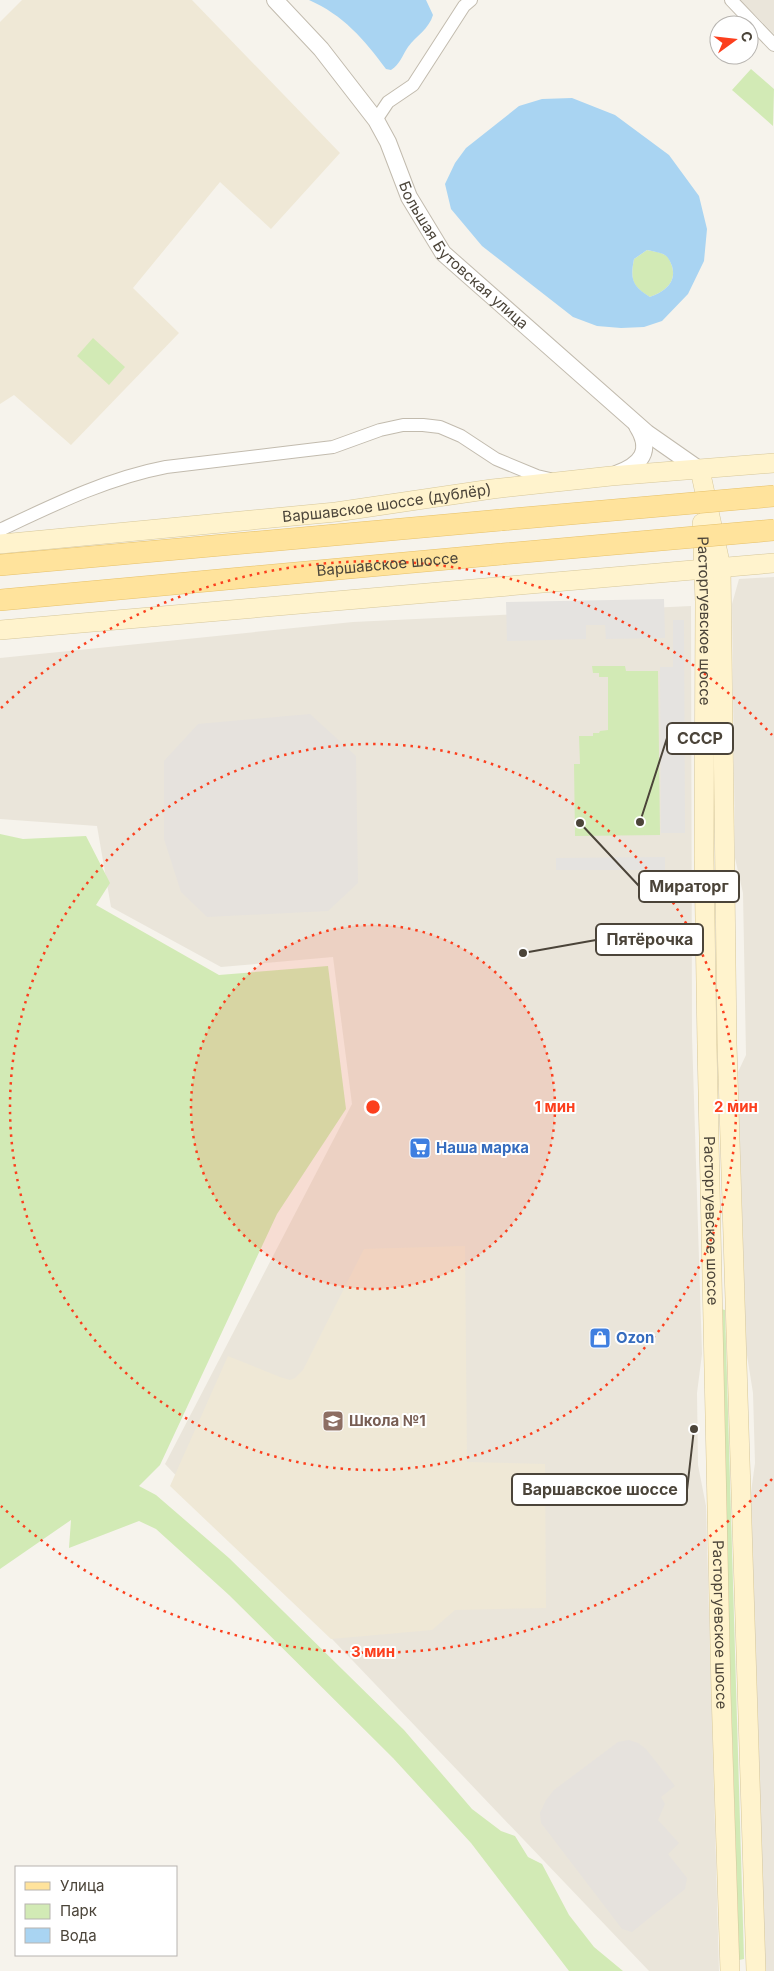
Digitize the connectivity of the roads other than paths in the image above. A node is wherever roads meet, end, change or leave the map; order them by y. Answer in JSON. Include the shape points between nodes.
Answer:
{"nodes":[{"id":1,"x":275,"y":0,"type":"edge"},
{"id":2,"x":471,"y":0,"type":"edge"},
{"id":3,"x":731,"y":0,"type":"edge"},
{"id":4,"x":774,"y":45,"type":"edge"},
{"id":5,"x":376,"y":120,"type":"junction"},
{"id":6,"x":634,"y":422,"type":"junction"},
{"id":7,"x":774,"y":463,"type":"edge"},
{"id":8,"x":700,"y":470,"type":"junction"},
{"id":9,"x":611,"y":476,"type":"junction"},
{"id":10,"x":560,"y":482,"type":"junction"},
{"id":11,"x":774,"y":496,"type":"edge"},
{"id":12,"x":0,"y":530,"type":"edge"},
{"id":13,"x":774,"y":530,"type":"edge"},
{"id":14,"x":0,"y":544,"type":"edge"},
{"id":15,"x":774,"y":563,"type":"edge"},
{"id":16,"x":0,"y":565,"type":"edge"},
{"id":17,"x":713,"y":568,"type":"junction"},
{"id":18,"x":0,"y":600,"type":"edge"},
{"id":19,"x":0,"y":630,"type":"edge"},
{"id":20,"x":730,"y":1971,"type":"edge"},
{"id":21,"x":756,"y":1971,"type":"edge"}],
"edges":[{"from":1,"to":5,"type":"street","name":"Большая Бутовская улица","via":[[321,48]]},
{"from":2,"to":5,"type":"street","via":[[413,85],[388,102]]},
{"from":3,"to":4,"type":"street"},
{"from":5,"to":6,"type":"street","name":"Большая Бутовская улица","via":[[409,197],[443,253]]},
{"from":6,"to":8,"type":"street","name":"Большая Бутовская улица"},
{"from":6,"to":9,"type":"street","via":[[643,435],[645,447],[640,460],[629,469]]},
{"from":7,"to":8,"type":"main road","name":"Варшавское шоссе (дублёр)"},
{"from":8,"to":9,"type":"main road","name":"Варшавское шоссе (дублёр)"},
{"from":8,"to":17,"type":"main road"},
{"from":9,"to":10,"type":"main road","name":"Варшавское шоссе (дублёр)"},
{"from":10,"to":12,"type":"street","via":[[496,459],[461,436],[440,427],[402,426],[332,447],[146,470],[53,505]]},
{"from":10,"to":14,"type":"main road","name":"Варшавское шоссе (дублёр)","via":[[336,512]]},
{"from":11,"to":16,"type":"main road","bridge":true},
{"from":13,"to":18,"type":"main road","name":"Варшавское шоссе","bridge":true},
{"from":15,"to":17,"type":"main road"},
{"from":17,"to":19,"type":"main road"},
{"from":17,"to":20,"type":"main road","name":"Расторгуевское шоссе","via":[[704,856]]},
{"from":17,"to":21,"type":"main road","name":"Расторгуевское шоссе"}]}
